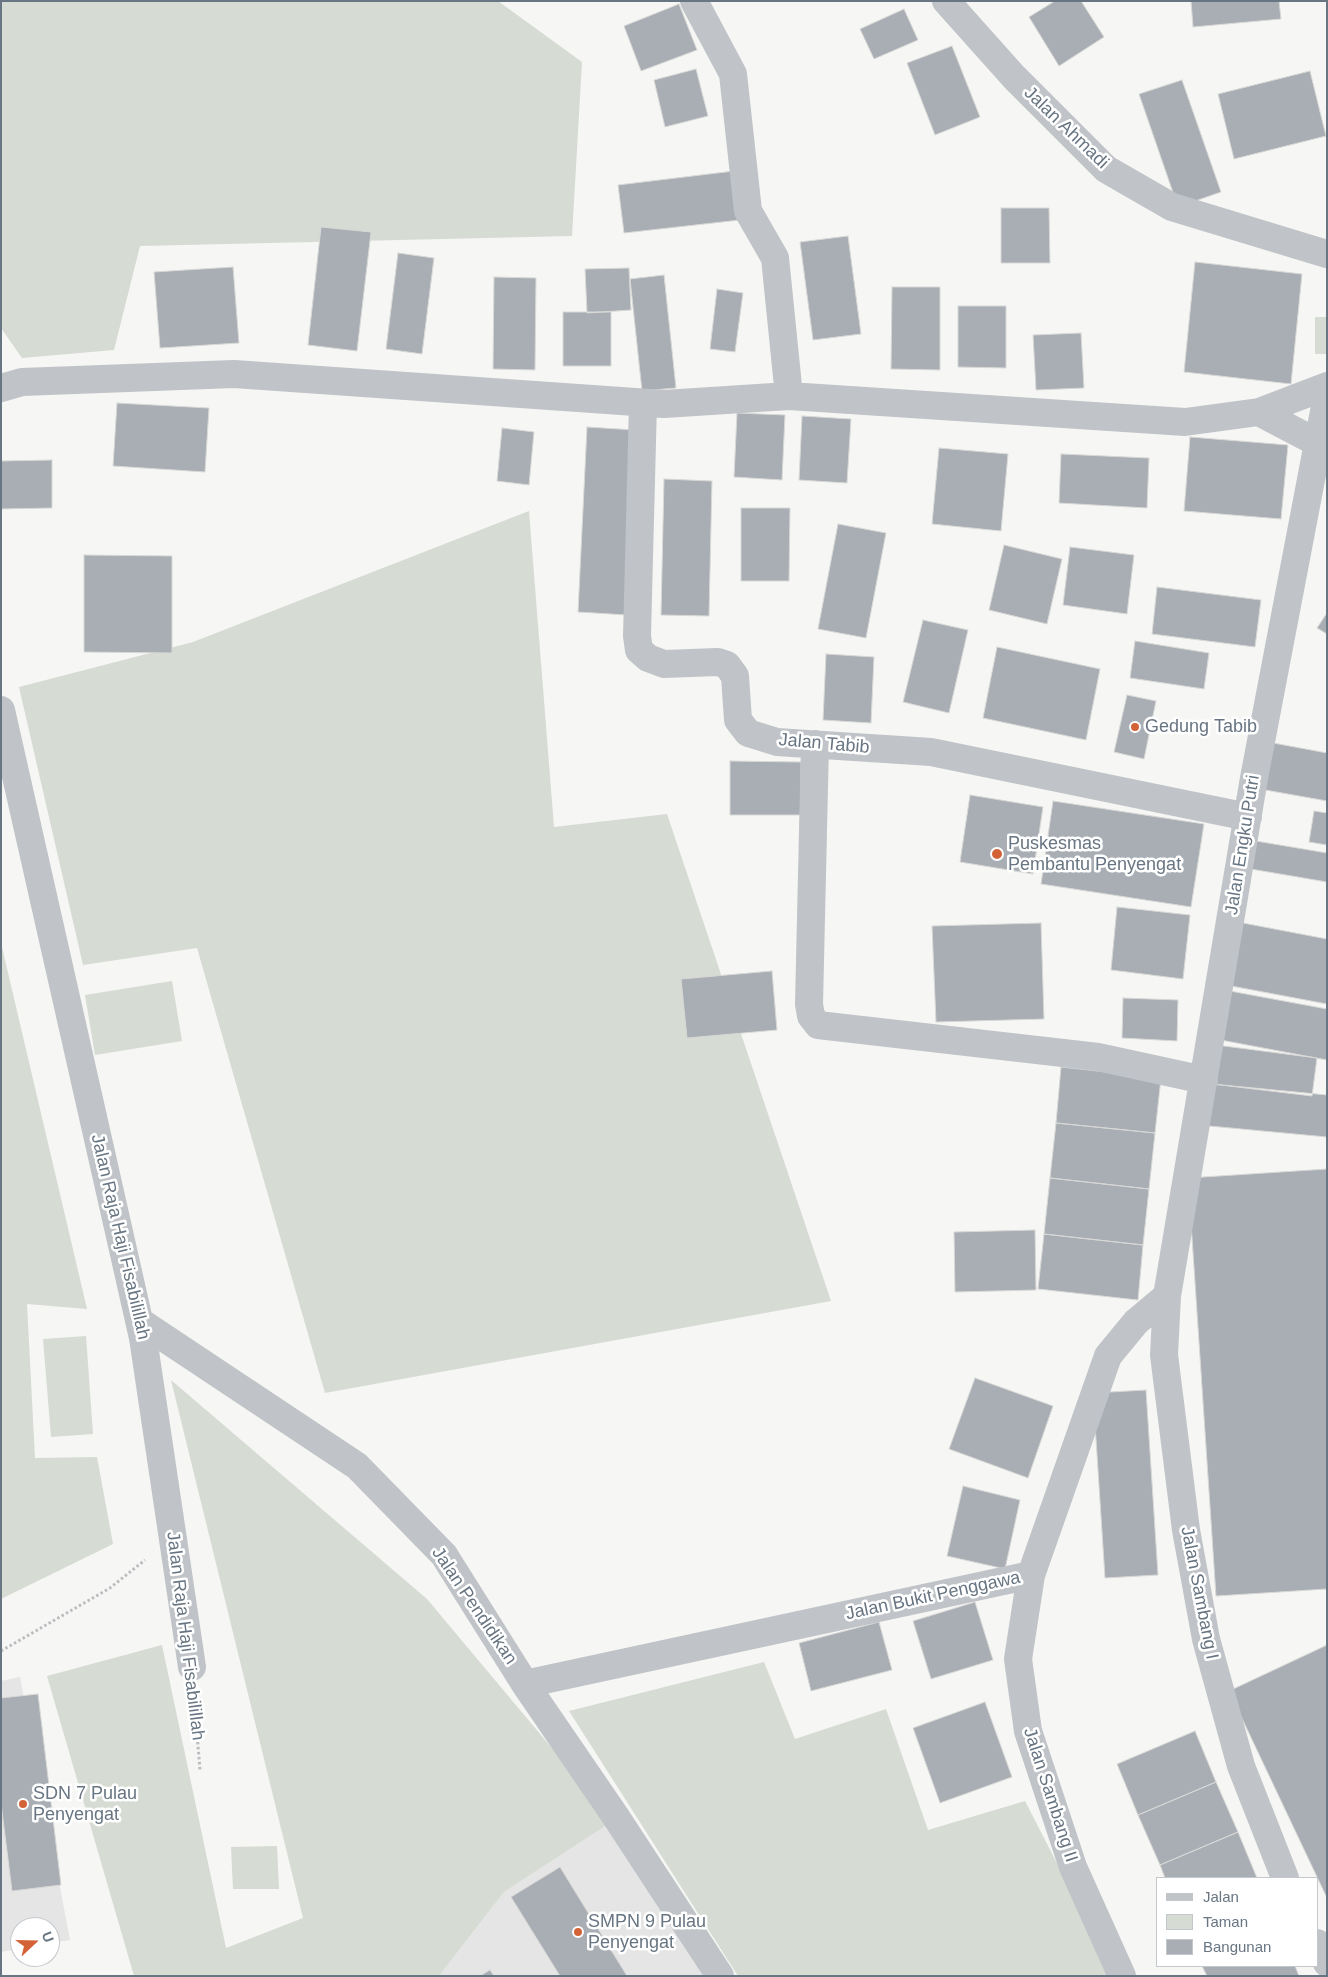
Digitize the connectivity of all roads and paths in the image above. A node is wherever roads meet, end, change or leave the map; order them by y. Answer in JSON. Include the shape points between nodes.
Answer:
{"nodes":[{"id":1,"x":694,"y":1,"type":"edge"},
{"id":2,"x":946,"y":1,"type":"edge"},
{"id":3,"x":1327,"y":254,"type":"edge"},
{"id":4,"x":1327,"y":386,"type":"edge"},
{"id":5,"x":1,"y":388,"type":"edge"},
{"id":6,"x":789,"y":396,"type":"junction"},
{"id":7,"x":1327,"y":396,"type":"edge"},
{"id":8,"x":643,"y":403,"type":"junction"},
{"id":9,"x":1259,"y":412,"type":"junction"},
{"id":10,"x":1318,"y":443,"type":"junction"},
{"id":11,"x":1,"y":710,"type":"edge"},
{"id":12,"x":815,"y":744,"type":"junction"},
{"id":13,"x":1248,"y":817,"type":"junction"},
{"id":14,"x":1204,"y":1080,"type":"junction"},
{"id":15,"x":1167,"y":1296,"type":"junction"},
{"id":16,"x":139,"y":1321,"type":"junction"},
{"id":17,"x":173,"y":1538,"type":"junction"},
{"id":18,"x":1031,"y":1575,"type":"junction"},
{"id":19,"x":1,"y":1651,"type":"edge"},
{"id":20,"x":192,"y":1667,"type":"joint"},
{"id":21,"x":526,"y":1684,"type":"junction"},
{"id":22,"x":200,"y":1770,"type":"dead end"},
{"id":23,"x":1285,"y":1877,"type":"edge"},
{"id":24,"x":1318,"y":1945,"type":"edge"},
{"id":25,"x":1327,"y":1964,"type":"edge"},
{"id":26,"x":720,"y":1976,"type":"edge"},
{"id":27,"x":1122,"y":1976,"type":"edge"}],
"edges":[{"from":1,"to":6,"type":"street","via":[[733,74],[748,211],[775,258]]},
{"from":2,"to":3,"type":"street","name":"Jalan Ahmadi","via":[[1014,77],[1106,169],[1172,206]]},
{"from":4,"to":9,"type":"street"},
{"from":5,"to":8,"type":"street","via":[[22,382],[234,374]]},
{"from":6,"to":8,"type":"street"},
{"from":6,"to":9,"type":"street","via":[[1185,422]]},
{"from":7,"to":10,"type":"street","name":"Jalan Engku Putri"},
{"from":8,"to":12,"type":"street","name":"Jalan Tabib","via":[[639,650],[648,658],[664,664],[718,662],[727,665],[735,676],[738,720],[748,733],[777,742]]},
{"from":9,"to":10,"type":"street"},
{"from":10,"to":13,"type":"street","name":"Jalan Engku Putri"},
{"from":11,"to":16,"type":"street","name":"Jalan Raja Haji Fisabilillah"},
{"from":12,"to":13,"type":"street","name":"Jalan Tabib","via":[[931,752]]},
{"from":12,"to":14,"type":"street","via":[[809,1004],[811,1016],[818,1025],[1098,1056]]},
{"from":13,"to":14,"type":"street","name":"Jalan Engku Putri"},
{"from":14,"to":15,"type":"street","name":"Jalan Engku Putri"},
{"from":15,"to":18,"type":"street","name":"Jalan Bukit Penggawa","via":[[1136,1322],[1108,1356]]},
{"from":15,"to":23,"type":"street","name":"Jalan Sambang I","via":[[1164,1355],[1186,1530],[1206,1639],[1241,1766]]},
{"from":16,"to":17,"type":"street","name":"Jalan Raja Haji Fisabilillah"},
{"from":16,"to":21,"type":"street","name":"Jalan Pendidikan","via":[[357,1466],[444,1555]]},
{"from":17,"to":19,"type":"path","via":[[110,1588]]},
{"from":17,"to":20,"type":"street","name":"Jalan Raja Haji Fisabilillah"},
{"from":18,"to":21,"type":"street","name":"Jalan Bukit Penggawa"},
{"from":18,"to":27,"type":"street","name":"Jalan Sambang II","via":[[1018,1659],[1028,1731],[1073,1867]]},
{"from":20,"to":22,"type":"path","name":"Jalan Raja Haji Fisabilillah"},
{"from":21,"to":26,"type":"street","name":"Jalan Pendidikan"},
{"from":24,"to":25,"type":"street"}]}
